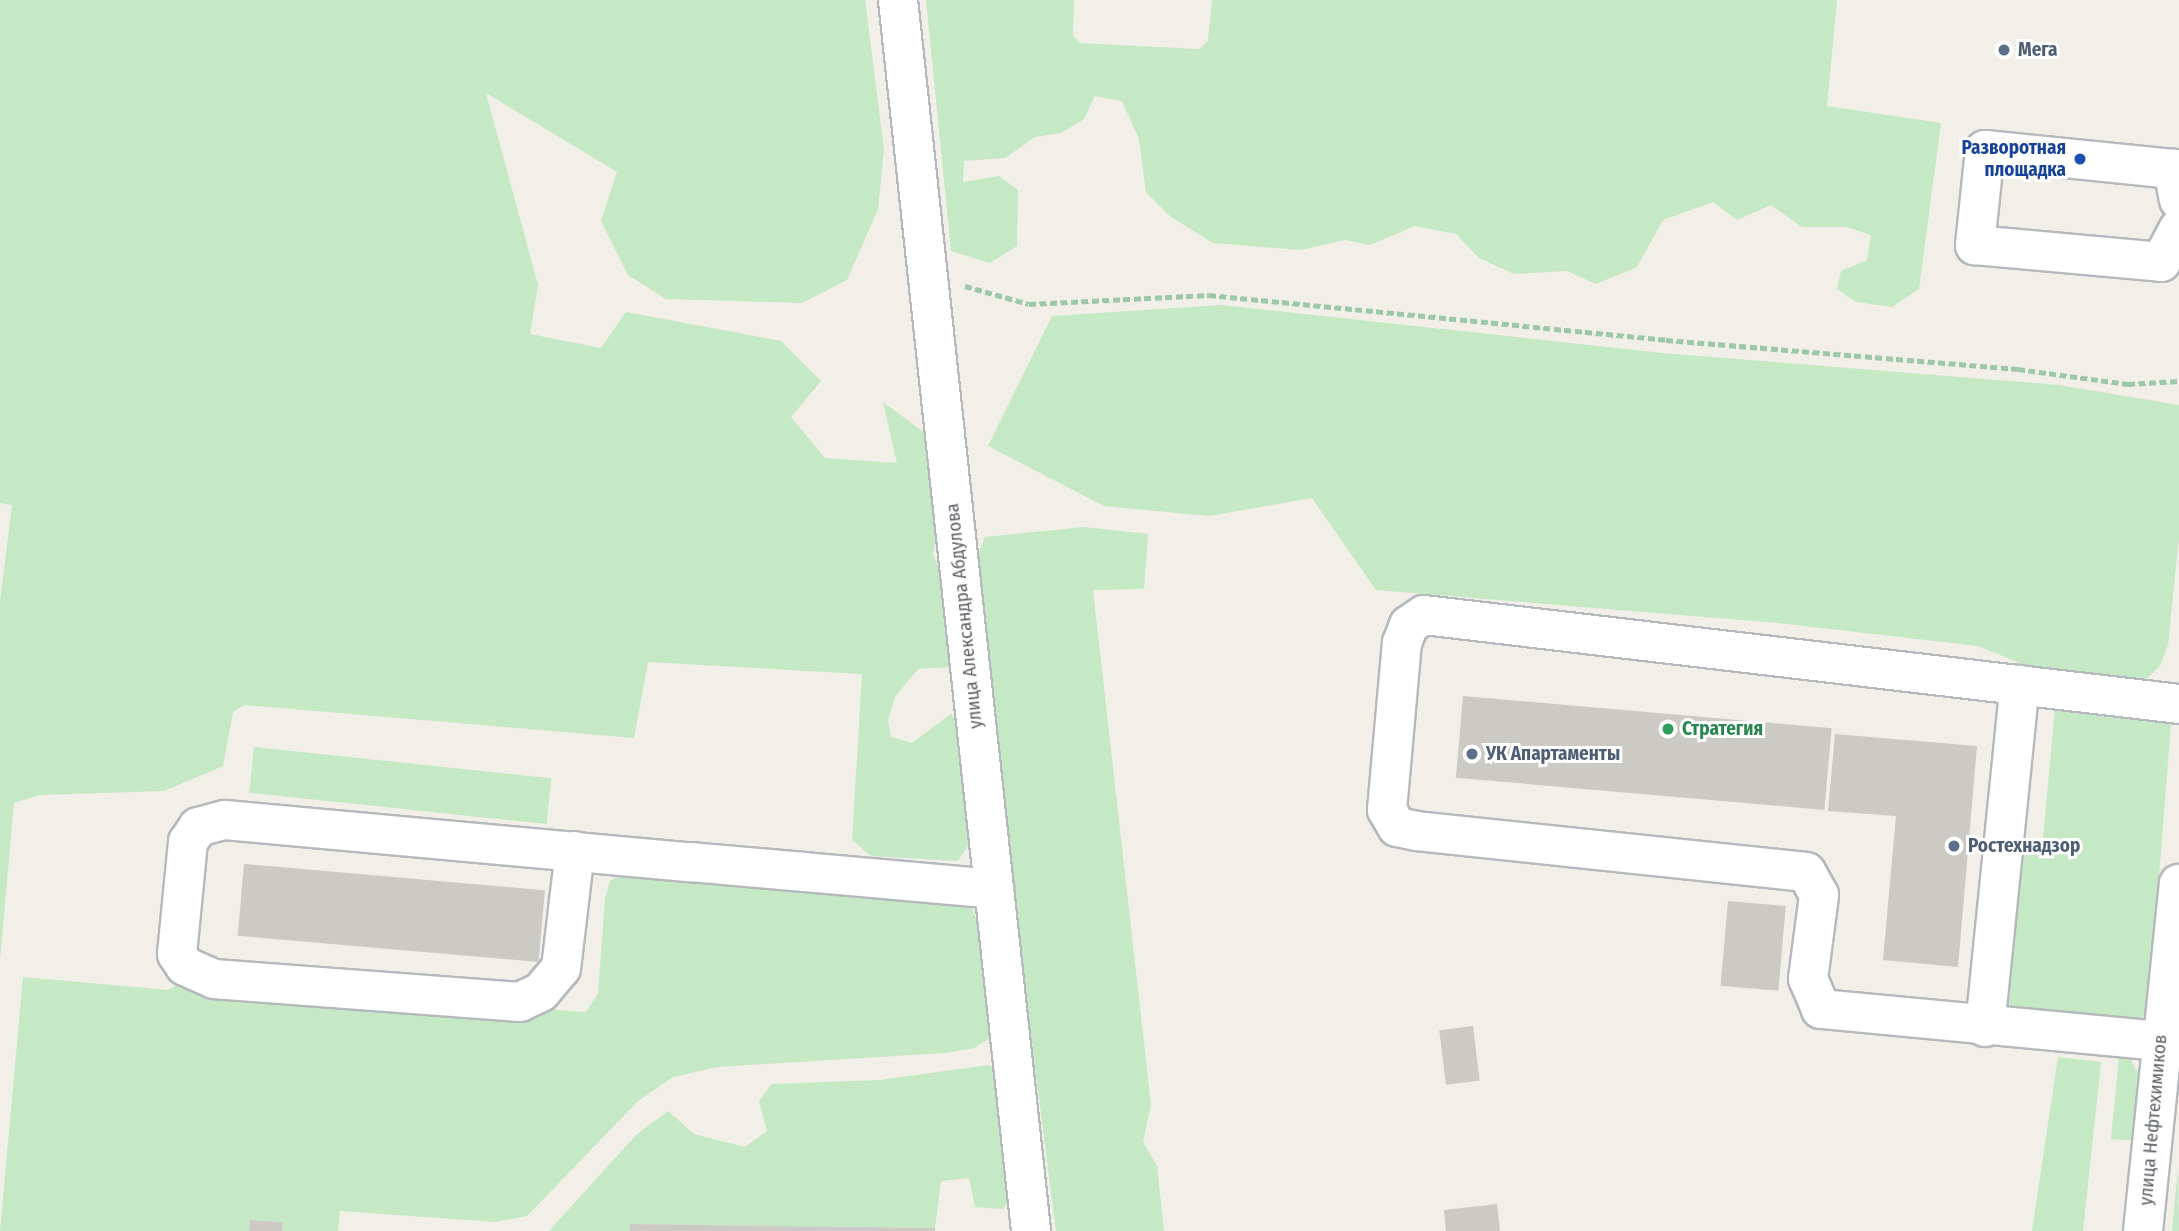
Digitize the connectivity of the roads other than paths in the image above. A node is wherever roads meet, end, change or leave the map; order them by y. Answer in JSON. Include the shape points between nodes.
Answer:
{"nodes":[{"id":1,"x":898,"y":0,"type":"edge"},
{"id":2,"x":2179,"y":200,"type":"edge"},
{"id":3,"x":2179,"y":228,"type":"edge"},
{"id":4,"x":2020,"y":685,"type":"junction"},
{"id":5,"x":2179,"y":704,"type":"edge"},
{"id":6,"x":575,"y":851,"type":"junction"},
{"id":7,"x":2179,"y":884,"type":"edge"},
{"id":8,"x":994,"y":889,"type":"junction"},
{"id":9,"x":1985,"y":1027,"type":"junction"},
{"id":10,"x":2160,"y":1041,"type":"junction"},
{"id":11,"x":1031,"y":1231,"type":"edge"},
{"id":12,"x":2143,"y":1231,"type":"edge"}],
"edges":[{"from":1,"to":8,"type":"street","name":"улица Александра Абдулова"},
{"from":2,"to":3,"type":"street","via":[[2173,169],[1985,150],[1975,245],[2161,262]]},
{"from":4,"to":5,"type":"street"},
{"from":4,"to":9,"type":"street"},
{"from":4,"to":9,"type":"street","via":[[1424,615],[1409,625],[1402,643],[1387,810],[1397,827],[1806,872],[1819,895],[1808,979],[1821,1010]]},
{"from":6,"to":6,"type":"street","via":[[561,968],[541,992],[520,1002],[214,979],[185,966],[177,954],[187,842],[198,827],[225,820]]},
{"from":6,"to":8,"type":"street"},
{"from":7,"to":10,"type":"street","name":"улица Нефтехимиков"},
{"from":8,"to":11,"type":"street","name":"улица Александра Абдулова"},
{"from":9,"to":10,"type":"street"},
{"from":10,"to":12,"type":"street","name":"улица Нефтехимиков"}]}
